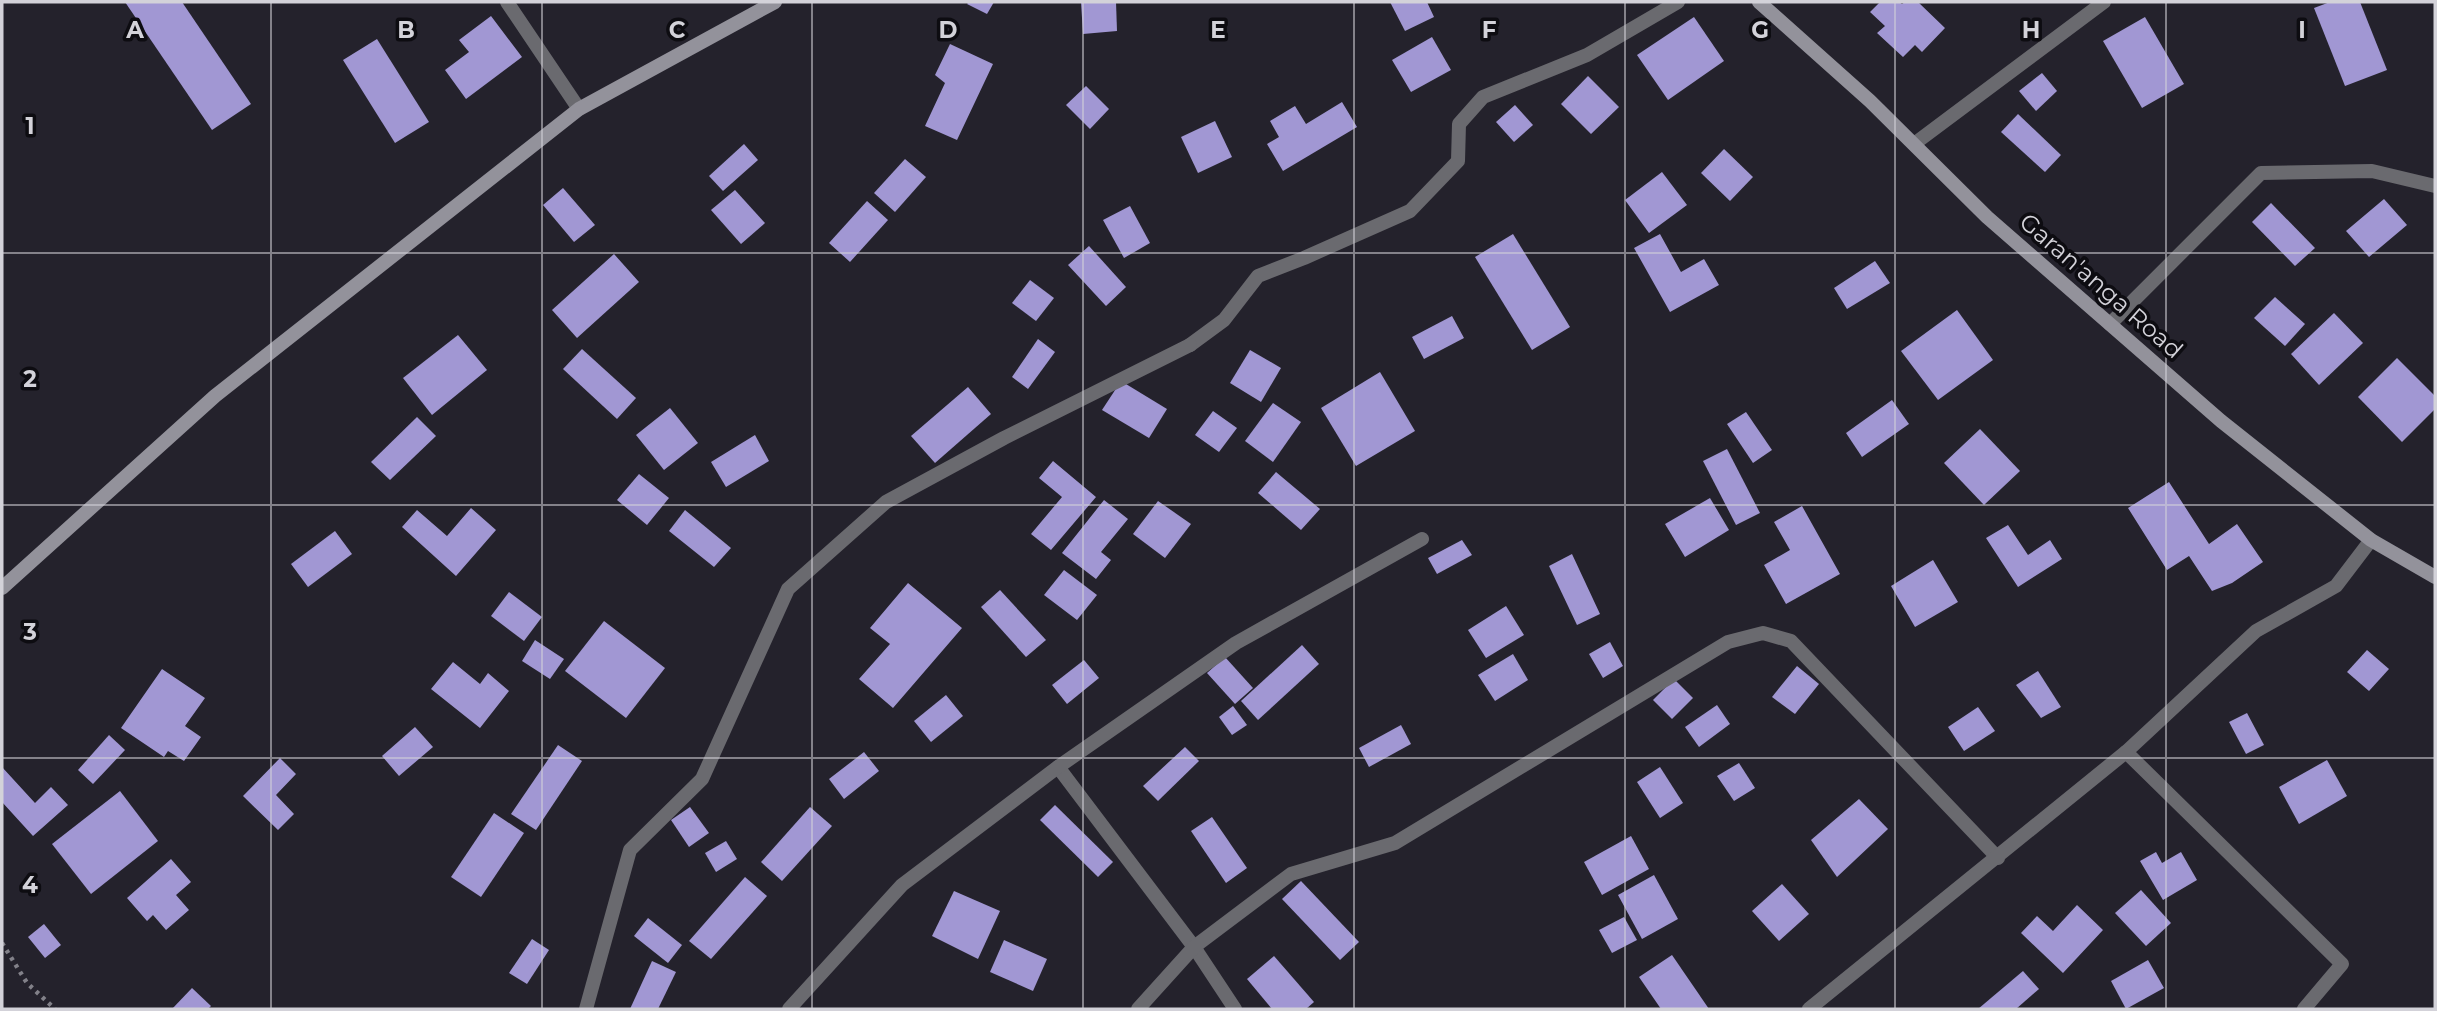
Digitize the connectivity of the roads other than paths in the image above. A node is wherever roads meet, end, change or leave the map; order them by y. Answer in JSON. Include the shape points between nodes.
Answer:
{"nodes":[{"id":1,"x":507,"y":2,"type":"edge"},
{"id":2,"x":775,"y":2,"type":"edge"},
{"id":3,"x":1678,"y":2,"type":"edge"},
{"id":4,"x":1759,"y":2,"type":"edge"},
{"id":5,"x":2104,"y":2,"type":"edge"},
{"id":6,"x":579,"y":109,"type":"junction"},
{"id":7,"x":1914,"y":144,"type":"junction"},
{"id":8,"x":2435,"y":186,"type":"edge"},
{"id":9,"x":2110,"y":324,"type":"junction"},
{"id":10,"x":1422,"y":540,"type":"dead end"},
{"id":11,"x":2371,"y":540,"type":"junction"},
{"id":12,"x":2435,"y":577,"type":"edge"},
{"id":13,"x":2,"y":588,"type":"edge"},
{"id":14,"x":2126,"y":752,"type":"junction"},
{"id":15,"x":1058,"y":767,"type":"junction"},
{"id":16,"x":1997,"y":858,"type":"junction"},
{"id":17,"x":1194,"y":947,"type":"junction"},
{"id":18,"x":586,"y":1009,"type":"edge"},
{"id":19,"x":789,"y":1009,"type":"edge"},
{"id":20,"x":1138,"y":1009,"type":"edge"},
{"id":21,"x":1235,"y":1009,"type":"edge"},
{"id":22,"x":1809,"y":1009,"type":"edge"},
{"id":23,"x":2304,"y":1009,"type":"edge"}],
"edges":[{"from":1,"to":6,"type":"street"},
{"from":2,"to":6,"type":"street"},
{"from":3,"to":18,"type":"street","via":[[1587,55],[1483,97],[1459,124],[1458,161],[1410,211],[1258,276],[1224,320],[1190,345],[886,502],[788,589],[702,779],[630,850]]},
{"from":4,"to":7,"type":"street","name":"Garan'anga Road"},
{"from":5,"to":7,"type":"street"},
{"from":6,"to":13,"type":"street","via":[[215,396]]},
{"from":7,"to":9,"type":"street","name":"Garan'anga Road","via":[[1987,217]]},
{"from":8,"to":9,"type":"street","via":[[2372,171],[2261,173]]},
{"from":9,"to":11,"type":"street","name":"Garan'anga Road","via":[[2221,421]]},
{"from":10,"to":15,"type":"street","via":[[1236,643]]},
{"from":11,"to":12,"type":"street","name":"Garan'anga Road"},
{"from":11,"to":14,"type":"street","via":[[2336,586],[2256,631]]},
{"from":14,"to":16,"type":"street"},
{"from":14,"to":23,"type":"street","via":[[2342,964]]},
{"from":15,"to":17,"type":"street"},
{"from":15,"to":19,"type":"street","via":[[902,885]]},
{"from":16,"to":17,"type":"street","via":[[1791,641],[1763,633],[1728,642],[1395,843],[1291,874]]},
{"from":16,"to":22,"type":"street"},
{"from":17,"to":20,"type":"street"},
{"from":17,"to":21,"type":"street"}]}
